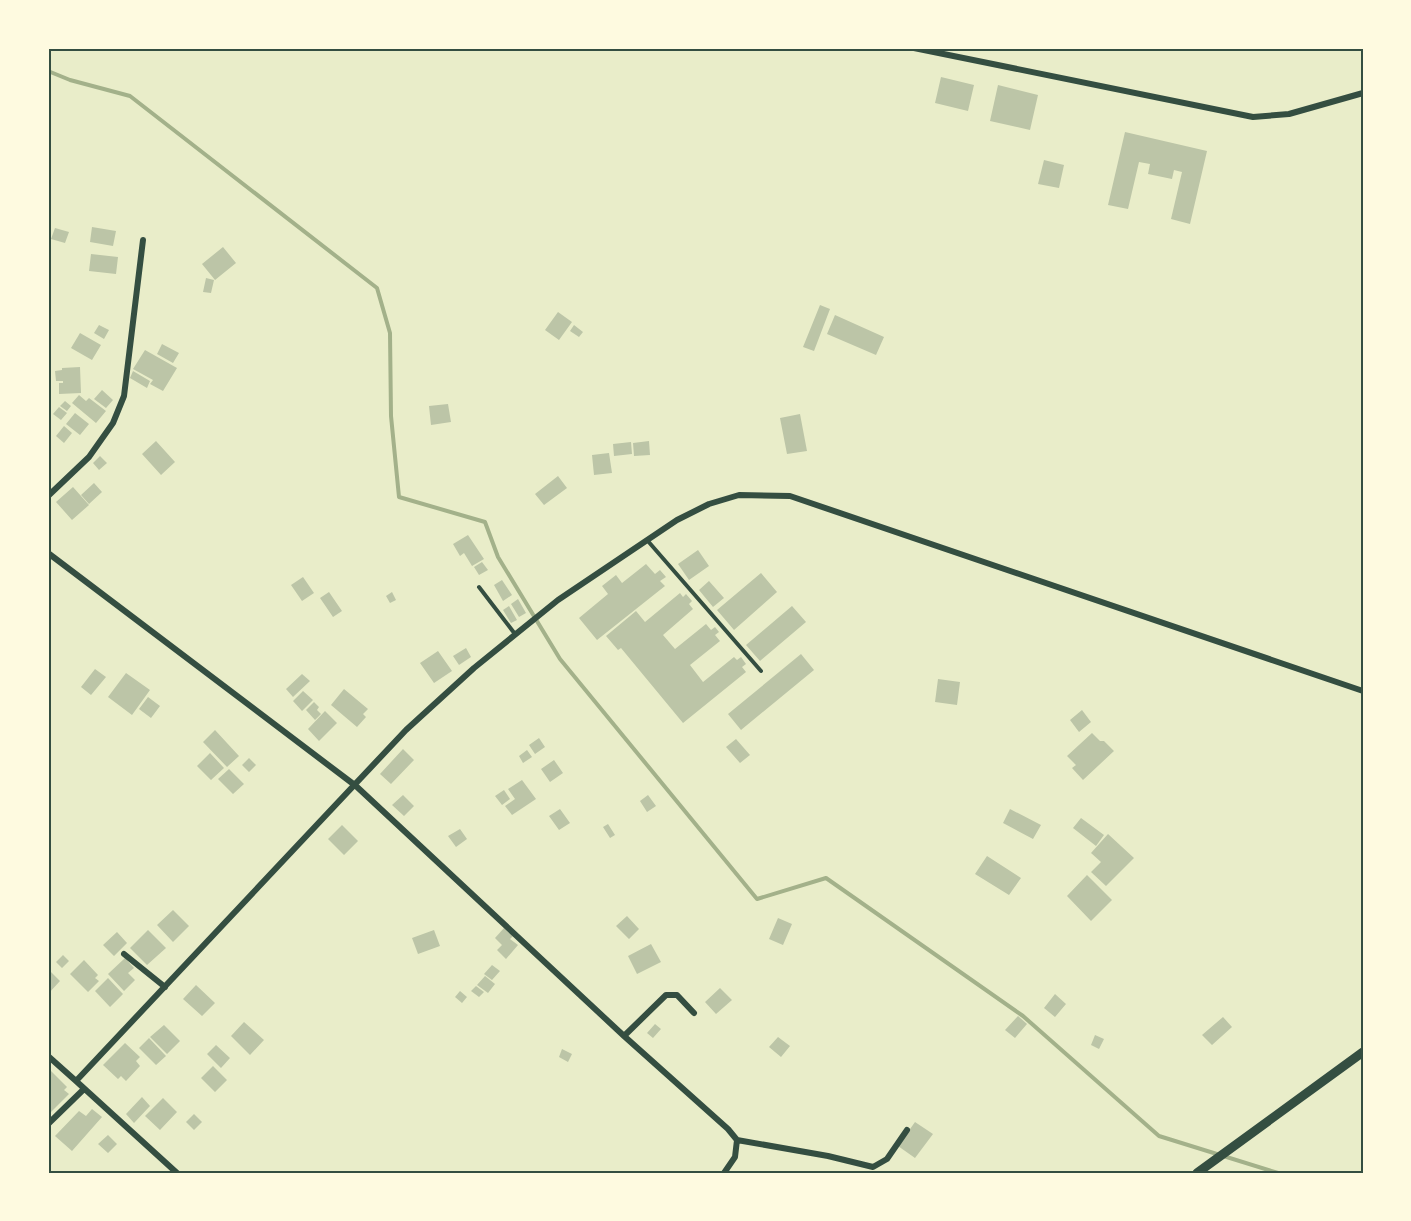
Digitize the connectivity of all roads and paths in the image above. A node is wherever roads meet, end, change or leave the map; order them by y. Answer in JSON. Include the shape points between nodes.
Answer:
{"nodes":[{"id":1,"x":914,"y":48,"type":"edge"},
{"id":2,"x":1363,"y":93,"type":"edge"},
{"id":3,"x":142,"y":240,"type":"dead end"},
{"id":4,"x":48,"y":496,"type":"edge"},
{"id":5,"x":647,"y":540,"type":"junction"},
{"id":6,"x":48,"y":553,"type":"edge"},
{"id":7,"x":479,"y":587,"type":"dead end"},
{"id":8,"x":515,"y":635,"type":"junction"},
{"id":9,"x":760,"y":671,"type":"dead end"},
{"id":10,"x":1363,"y":691,"type":"edge"},
{"id":11,"x":356,"y":786,"type":"junction"},
{"id":12,"x":124,"y":954,"type":"dead end"},
{"id":13,"x":165,"y":987,"type":"junction"},
{"id":14,"x":694,"y":1013,"type":"dead end"},
{"id":15,"x":624,"y":1036,"type":"junction"},
{"id":16,"x":1363,"y":1052,"type":"edge"},
{"id":17,"x":48,"y":1056,"type":"edge"},
{"id":18,"x":76,"y":1081,"type":"junction"},
{"id":19,"x":84,"y":1089,"type":"junction"},
{"id":20,"x":48,"y":1124,"type":"edge"},
{"id":21,"x":907,"y":1130,"type":"dead end"},
{"id":22,"x":737,"y":1140,"type":"junction"},
{"id":23,"x":1201,"y":1171,"type":"edge"},
{"id":24,"x":177,"y":1173,"type":"edge"},
{"id":25,"x":724,"y":1173,"type":"edge"}],
"edges":[{"from":1,"to":2,"type":"street","via":[[1253,117],[1289,114]]},
{"from":3,"to":4,"type":"street","via":[[124,396],[113,423],[89,457]]},
{"from":5,"to":8,"type":"street","via":[[558,600]]},
{"from":5,"to":9,"type":"lane"},
{"from":5,"to":10,"type":"street","via":[[677,520],[718,501],[739,495],[790,496]]},
{"from":6,"to":11,"type":"street"},
{"from":7,"to":8,"type":"lane"},
{"from":8,"to":11,"type":"street","via":[[406,730]]},
{"from":11,"to":13,"type":"street"},
{"from":11,"to":15,"type":"street"},
{"from":12,"to":13,"type":"street"},
{"from":13,"to":18,"type":"street"},
{"from":14,"to":15,"type":"street","via":[[677,995],[666,995]]},
{"from":15,"to":22,"type":"street"},
{"from":16,"to":23,"type":"street"},
{"from":17,"to":18,"type":"street"},
{"from":18,"to":19,"type":"street"},
{"from":19,"to":20,"type":"street"},
{"from":19,"to":24,"type":"street"},
{"from":21,"to":22,"type":"street","via":[[887,1159],[873,1167]]},
{"from":22,"to":25,"type":"street","via":[[735,1157]]}]}
